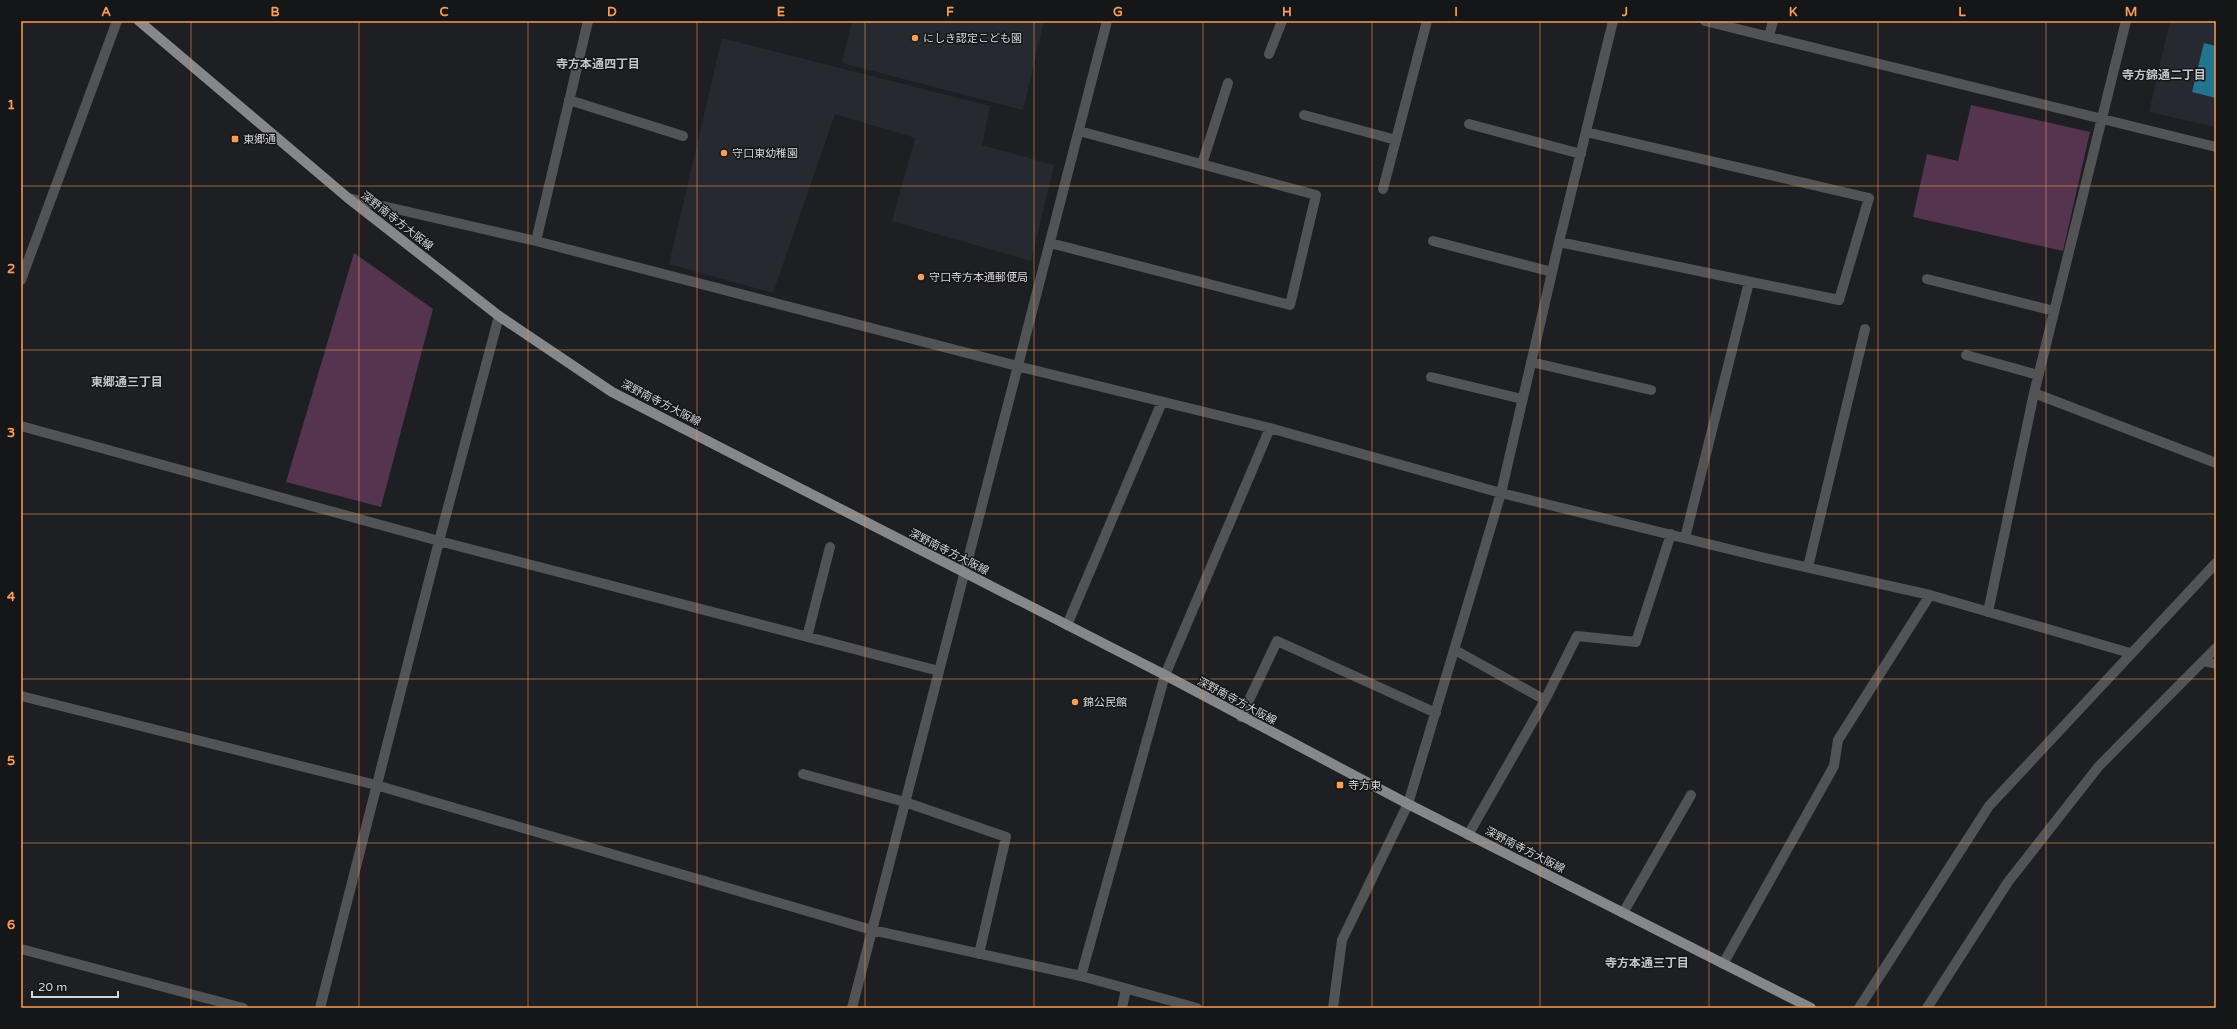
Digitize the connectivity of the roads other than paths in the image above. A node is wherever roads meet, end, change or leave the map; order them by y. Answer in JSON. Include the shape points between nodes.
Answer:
{"nodes":[{"id":1,"x":117,"y":21,"type":"edge"},
{"id":2,"x":139,"y":21,"type":"edge"},
{"id":3,"x":588,"y":21,"type":"edge"},
{"id":4,"x":1107,"y":21,"type":"edge"},
{"id":5,"x":1282,"y":21,"type":"edge"},
{"id":6,"x":1427,"y":21,"type":"edge"},
{"id":7,"x":1613,"y":21,"type":"edge"},
{"id":8,"x":1704,"y":21,"type":"edge"},
{"id":9,"x":1772,"y":21,"type":"edge"},
{"id":10,"x":2126,"y":21,"type":"edge"},
{"id":11,"x":1769,"y":36,"type":"junction"},
{"id":12,"x":1270,"y":54,"type":"dead end"},
{"id":13,"x":1228,"y":83,"type":"dead end"},
{"id":14,"x":569,"y":100,"type":"junction"},
{"id":15,"x":1304,"y":115,"type":"dead end"},
{"id":16,"x":2102,"y":119,"type":"junction"},
{"id":17,"x":1469,"y":124,"type":"dead end"},
{"id":18,"x":1079,"y":131,"type":"junction"},
{"id":19,"x":1586,"y":132,"type":"junction"},
{"id":20,"x":683,"y":136,"type":"dead end"},
{"id":21,"x":1396,"y":140,"type":"junction"},
{"id":22,"x":2216,"y":146,"type":"edge"},
{"id":23,"x":1581,"y":154,"type":"junction"},
{"id":24,"x":1202,"y":164,"type":"junction"},
{"id":25,"x":1383,"y":189,"type":"dead end"},
{"id":26,"x":348,"y":198,"type":"junction"},
{"id":27,"x":536,"y":241,"type":"junction"},
{"id":28,"x":1433,"y":241,"type":"dead end"},
{"id":29,"x":1559,"y":242,"type":"junction"},
{"id":30,"x":1050,"y":243,"type":"junction"},
{"id":31,"x":1552,"y":272,"type":"junction"},
{"id":32,"x":1927,"y":279,"type":"dead end"},
{"id":33,"x":21,"y":280,"type":"edge"},
{"id":34,"x":1749,"y":282,"type":"junction"},
{"id":35,"x":2054,"y":312,"type":"junction"},
{"id":36,"x":499,"y":316,"type":"junction"},
{"id":37,"x":1865,"y":330,"type":"dead end"},
{"id":38,"x":1966,"y":355,"type":"dead end"},
{"id":39,"x":1531,"y":362,"type":"junction"},
{"id":40,"x":1018,"y":366,"type":"junction"},
{"id":41,"x":2038,"y":376,"type":"junction"},
{"id":42,"x":1431,"y":377,"type":"dead end"},
{"id":43,"x":1651,"y":390,"type":"dead end"},
{"id":44,"x":2034,"y":393,"type":"junction"},
{"id":45,"x":1522,"y":399,"type":"junction"},
{"id":46,"x":1162,"y":402,"type":"junction"},
{"id":47,"x":21,"y":426,"type":"edge"},
{"id":48,"x":1270,"y":428,"type":"junction"},
{"id":49,"x":2216,"y":463,"type":"edge"},
{"id":50,"x":1501,"y":493,"type":"junction"},
{"id":51,"x":1671,"y":534,"type":"junction"},
{"id":52,"x":1685,"y":538,"type":"junction"},
{"id":53,"x":439,"y":541,"type":"junction"},
{"id":54,"x":830,"y":548,"type":"dead end"},
{"id":55,"x":2216,"y":563,"type":"edge"},
{"id":56,"x":1808,"y":567,"type":"junction"},
{"id":57,"x":965,"y":573,"type":"junction"},
{"id":58,"x":1930,"y":595,"type":"junction"},
{"id":59,"x":1988,"y":612,"type":"junction"},
{"id":60,"x":1067,"y":625,"type":"junction"},
{"id":61,"x":807,"y":637,"type":"junction"},
{"id":62,"x":2216,"y":648,"type":"edge"},
{"id":63,"x":1455,"y":650,"type":"junction"},
{"id":64,"x":2130,"y":653,"type":"junction"},
{"id":65,"x":2203,"y":661,"type":"junction"},
{"id":66,"x":2216,"y":664,"type":"edge"},
{"id":67,"x":939,"y":671,"type":"junction"},
{"id":68,"x":1165,"y":675,"type":"junction"},
{"id":69,"x":21,"y":696,"type":"edge"},
{"id":70,"x":1545,"y":700,"type":"junction"},
{"id":71,"x":1436,"y":713,"type":"junction"},
{"id":72,"x":1241,"y":717,"type":"junction"},
{"id":73,"x":802,"y":774,"type":"dead end"},
{"id":74,"x":376,"y":785,"type":"junction"},
{"id":75,"x":1691,"y":795,"type":"dead end"},
{"id":76,"x":905,"y":802,"type":"junction"},
{"id":77,"x":1408,"y":804,"type":"junction"},
{"id":78,"x":1468,"y":834,"type":"junction"},
{"id":79,"x":1622,"y":913,"type":"junction"},
{"id":80,"x":872,"y":930,"type":"junction"},
{"id":81,"x":21,"y":949,"type":"edge"},
{"id":82,"x":979,"y":954,"type":"junction"},
{"id":83,"x":1723,"y":964,"type":"junction"},
{"id":84,"x":1081,"y":976,"type":"junction"},
{"id":85,"x":1126,"y":989,"type":"junction"},
{"id":86,"x":243,"y":1008,"type":"edge"},
{"id":87,"x":320,"y":1008,"type":"edge"},
{"id":88,"x":852,"y":1008,"type":"edge"},
{"id":89,"x":1122,"y":1008,"type":"edge"},
{"id":90,"x":1197,"y":1008,"type":"edge"},
{"id":91,"x":1333,"y":1008,"type":"edge"},
{"id":92,"x":1811,"y":1008,"type":"edge"},
{"id":93,"x":1859,"y":1008,"type":"edge"},
{"id":94,"x":1927,"y":1008,"type":"edge"}],
"edges":[{"from":1,"to":33,"type":"street"},
{"from":2,"to":26,"type":"main road","name":"深野南寺方大阪線"},
{"from":3,"to":14,"type":"street"},
{"from":4,"to":18,"type":"street"},
{"from":5,"to":12,"type":"street"},
{"from":6,"to":21,"type":"street"},
{"from":7,"to":19,"type":"street"},
{"from":8,"to":11,"type":"street"},
{"from":9,"to":11,"type":"street"},
{"from":10,"to":16,"type":"street"},
{"from":11,"to":16,"type":"street"},
{"from":13,"to":24,"type":"street"},
{"from":14,"to":20,"type":"street"},
{"from":14,"to":27,"type":"street"},
{"from":15,"to":21,"type":"street"},
{"from":16,"to":22,"type":"street"},
{"from":16,"to":35,"type":"street"},
{"from":17,"to":23,"type":"street"},
{"from":18,"to":24,"type":"street"},
{"from":18,"to":30,"type":"street"},
{"from":19,"to":23,"type":"street"},
{"from":19,"to":34,"type":"street","via":[[1869,198],[1839,300]]},
{"from":21,"to":25,"type":"street"},
{"from":23,"to":29,"type":"street"},
{"from":24,"to":30,"type":"street","via":[[1316,195],[1290,306]]},
{"from":26,"to":27,"type":"street"},
{"from":26,"to":36,"type":"main road","name":"深野南寺方大阪線"},
{"from":27,"to":40,"type":"street"},
{"from":28,"to":31,"type":"street"},
{"from":29,"to":31,"type":"street"},
{"from":29,"to":34,"type":"street"},
{"from":30,"to":40,"type":"street"},
{"from":31,"to":39,"type":"street"},
{"from":32,"to":35,"type":"street"},
{"from":34,"to":52,"type":"street"},
{"from":35,"to":41,"type":"street"},
{"from":36,"to":53,"type":"street"},
{"from":36,"to":57,"type":"main road","name":"深野南寺方大阪線","via":[[612,392]]},
{"from":37,"to":56,"type":"street"},
{"from":38,"to":41,"type":"street"},
{"from":39,"to":43,"type":"street"},
{"from":39,"to":45,"type":"street"},
{"from":40,"to":46,"type":"street"},
{"from":40,"to":57,"type":"street"},
{"from":41,"to":44,"type":"street"},
{"from":42,"to":45,"type":"street"},
{"from":44,"to":49,"type":"street"},
{"from":44,"to":59,"type":"street"},
{"from":45,"to":50,"type":"street"},
{"from":46,"to":48,"type":"street"},
{"from":46,"to":60,"type":"street"},
{"from":47,"to":53,"type":"street"},
{"from":48,"to":50,"type":"street"},
{"from":48,"to":68,"type":"street"},
{"from":50,"to":51,"type":"street"},
{"from":50,"to":63,"type":"street"},
{"from":51,"to":52,"type":"street"},
{"from":51,"to":70,"type":"street","via":[[1636,642],[1577,636]]},
{"from":52,"to":56,"type":"street"},
{"from":53,"to":61,"type":"street"},
{"from":53,"to":74,"type":"street"},
{"from":54,"to":61,"type":"street"},
{"from":55,"to":64,"type":"street"},
{"from":56,"to":58,"type":"street"},
{"from":57,"to":60,"type":"main road","name":"深野南寺方大阪線"},
{"from":57,"to":67,"type":"street"},
{"from":58,"to":59,"type":"street"},
{"from":58,"to":83,"type":"street","via":[[1838,740],[1834,766]]},
{"from":59,"to":64,"type":"street"},
{"from":60,"to":68,"type":"main road","name":"深野南寺方大阪線"},
{"from":61,"to":67,"type":"street"},
{"from":62,"to":65,"type":"street"},
{"from":63,"to":70,"type":"street"},
{"from":63,"to":71,"type":"street"},
{"from":64,"to":93,"type":"street","via":[[1989,806]]},
{"from":65,"to":66,"type":"street"},
{"from":65,"to":94,"type":"street","via":[[2099,766],[2008,882]]},
{"from":67,"to":76,"type":"street"},
{"from":68,"to":72,"type":"main road","name":"深野南寺方大阪線"},
{"from":68,"to":84,"type":"street"},
{"from":69,"to":74,"type":"street"},
{"from":70,"to":78,"type":"street"},
{"from":71,"to":72,"type":"street","via":[[1277,641]]},
{"from":71,"to":77,"type":"street"},
{"from":72,"to":77,"type":"main road","name":"深野南寺方大阪線"},
{"from":73,"to":76,"type":"street"},
{"from":74,"to":80,"type":"street"},
{"from":74,"to":87,"type":"street"},
{"from":75,"to":79,"type":"street"},
{"from":76,"to":80,"type":"street"},
{"from":76,"to":82,"type":"street","via":[[1006,837]]},
{"from":77,"to":78,"type":"main road","name":"深野南寺方大阪線"},
{"from":77,"to":91,"type":"street","via":[[1342,940]]},
{"from":78,"to":79,"type":"main road","name":"深野南寺方大阪線"},
{"from":79,"to":83,"type":"main road","name":"深野南寺方大阪線"},
{"from":80,"to":82,"type":"street"},
{"from":80,"to":88,"type":"street"},
{"from":81,"to":86,"type":"street"},
{"from":82,"to":84,"type":"street"},
{"from":83,"to":92,"type":"main road","name":"深野南寺方大阪線"},
{"from":84,"to":85,"type":"street"},
{"from":85,"to":89,"type":"street"},
{"from":85,"to":90,"type":"street"}]}
